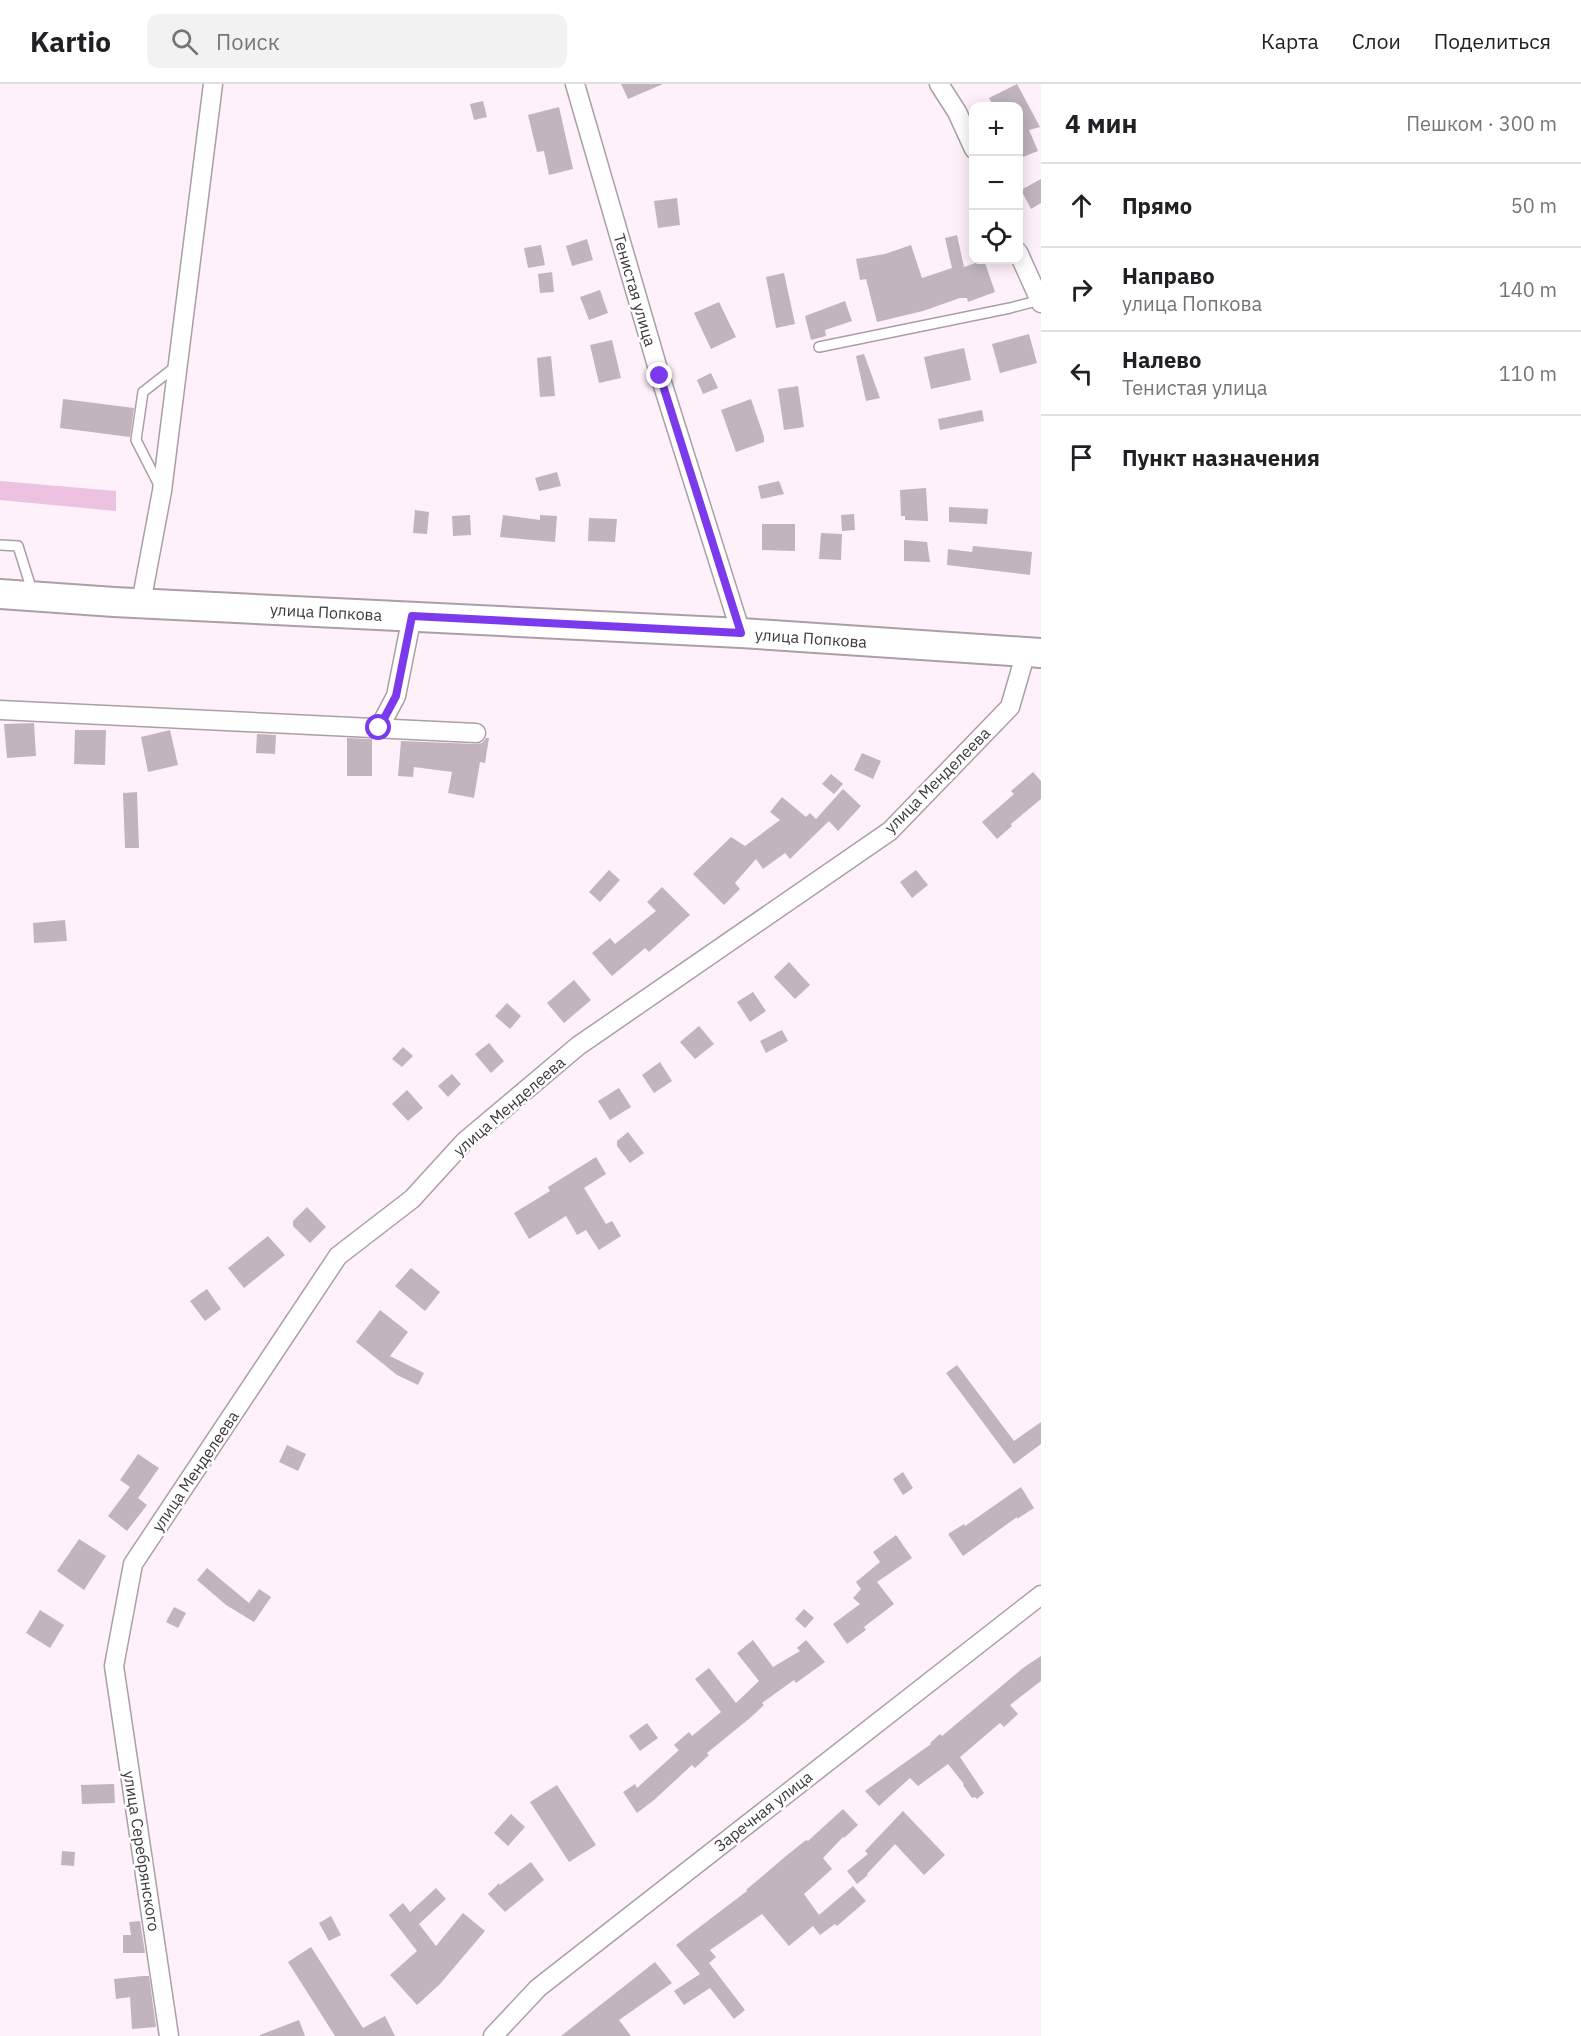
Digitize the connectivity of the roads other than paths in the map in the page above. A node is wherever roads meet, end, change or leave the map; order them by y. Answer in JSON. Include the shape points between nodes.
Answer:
{"nodes":[{"id":1,"x":213,"y":84,"type":"edge"},
{"id":2,"x":575,"y":84,"type":"edge"},
{"id":3,"x":939,"y":84,"type":"edge"},
{"id":4,"x":969,"y":138,"type":"edge"},
{"id":5,"x":1023,"y":263,"type":"edge"},
{"id":6,"x":1040,"y":302,"type":"edge"},
{"id":7,"x":819,"y":347,"type":"dead end"},
{"id":8,"x":180,"y":363,"type":"junction"},
{"id":9,"x":162,"y":492,"type":"junction"},
{"id":10,"x":0,"y":545,"type":"edge"},
{"id":11,"x":0,"y":594,"type":"edge"},
{"id":12,"x":34,"y":596,"type":"junction"},
{"id":13,"x":128,"y":603,"type":"junction"},
{"id":14,"x":412,"y":616,"type":"junction"},
{"id":15,"x":741,"y":633,"type":"junction"},
{"id":16,"x":1034,"y":652,"type":"edge"},
{"id":17,"x":0,"y":710,"type":"edge"},
{"id":18,"x":379,"y":728,"type":"junction"},
{"id":19,"x":476,"y":733,"type":"dead end"},
{"id":20,"x":1041,"y":1595,"type":"edge"},
{"id":21,"x":114,"y":1666,"type":"joint"},
{"id":22,"x":169,"y":2036,"type":"edge"},
{"id":23,"x":493,"y":2036,"type":"edge"}],
"edges":[{"from":1,"to":8,"type":"street"},
{"from":2,"to":15,"type":"street","name":"Тенистая улица","via":[[660,376]]},
{"from":3,"to":4,"type":"street"},
{"from":5,"to":6,"type":"street"},
{"from":6,"to":7,"type":"lane"},
{"from":8,"to":9,"type":"street"},
{"from":8,"to":9,"type":"lane","via":[[143,392],[136,440]]},
{"from":9,"to":13,"type":"street"},
{"from":10,"to":12,"type":"lane","via":[[18,546]]},
{"from":11,"to":12,"type":"main road","name":"улица Попкова"},
{"from":12,"to":13,"type":"main road","name":"улица Попкова"},
{"from":13,"to":14,"type":"main road","name":"улица Попкова"},
{"from":14,"to":15,"type":"main road","name":"улица Попкова"},
{"from":14,"to":18,"type":"street","via":[[396,696]]},
{"from":15,"to":16,"type":"main road","name":"улица Попкова"},
{"from":16,"to":21,"type":"street","name":"улица Менделеева","via":[[1010,706],[890,831],[578,1046],[464,1142],[412,1199],[338,1256],[133,1564]]},
{"from":17,"to":18,"type":"street"},
{"from":18,"to":19,"type":"street"},
{"from":20,"to":23,"type":"street","name":"Заречная улица","via":[[538,1988]]},
{"from":21,"to":22,"type":"street","name":"улица Серебрянского"}]}
